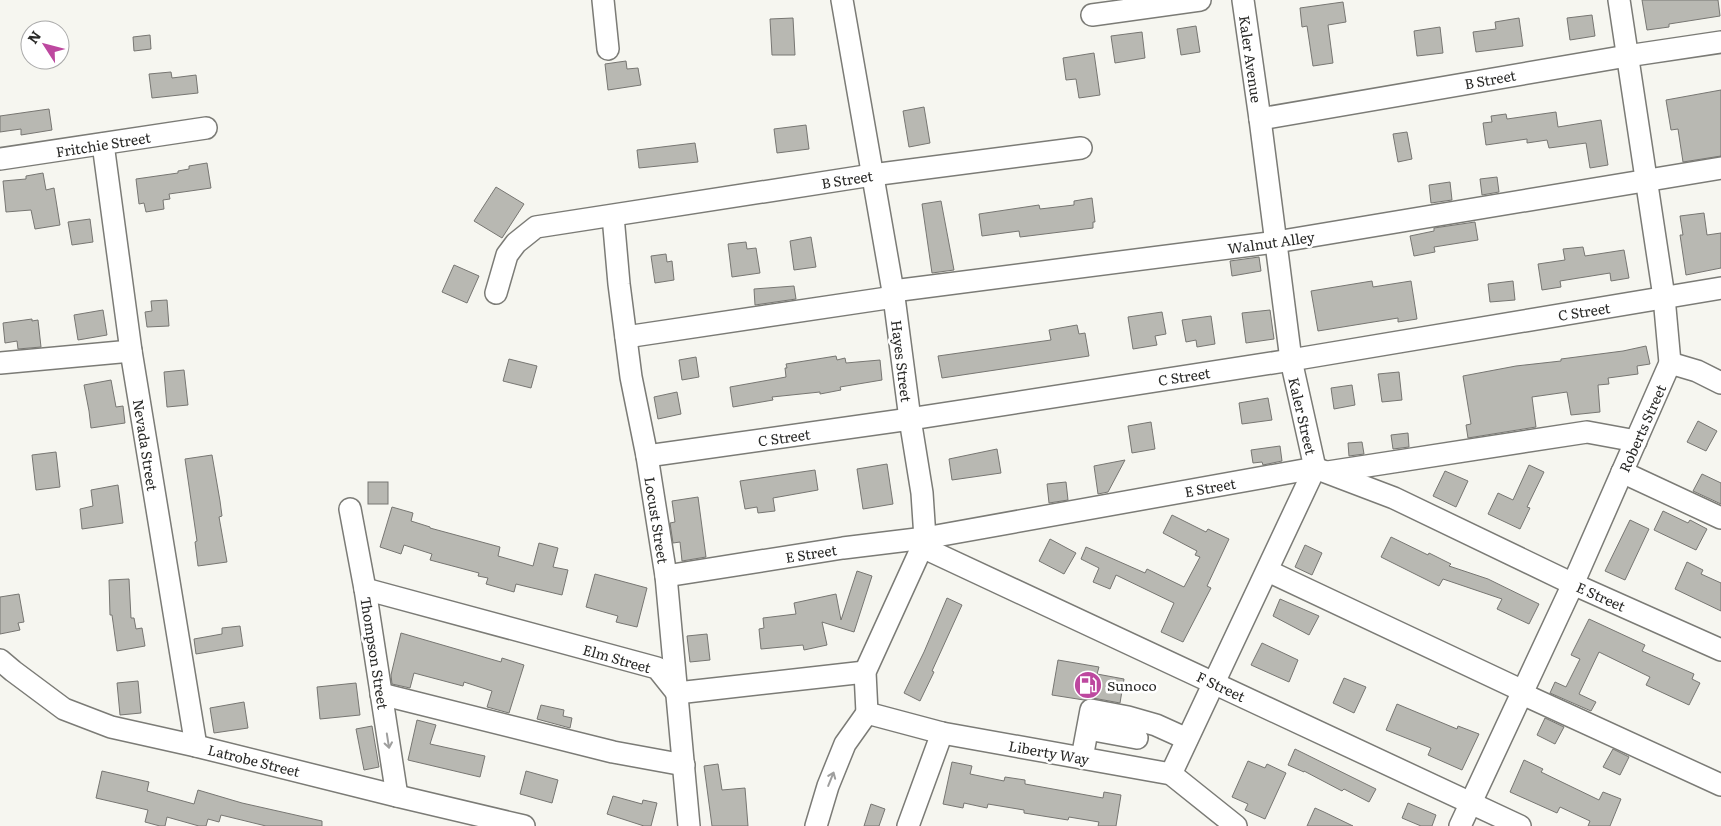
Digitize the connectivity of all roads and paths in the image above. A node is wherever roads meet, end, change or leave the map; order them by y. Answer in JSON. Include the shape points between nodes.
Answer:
{"nodes":[{"id":1,"x":603,"y":0,"type":"edge"},
{"id":2,"x":842,"y":0,"type":"edge"},
{"id":3,"x":1200,"y":0,"type":"edge"},
{"id":4,"x":1243,"y":0,"type":"edge"},
{"id":5,"x":1619,"y":0,"type":"edge"},
{"id":6,"x":1092,"y":16,"type":"dead end"},
{"id":7,"x":1721,"y":42,"type":"edge"},
{"id":8,"x":608,"y":49,"type":"dead end"},
{"id":9,"x":1627,"y":56,"type":"junction"},
{"id":10,"x":1260,"y":118,"type":"junction"},
{"id":11,"x":206,"y":128,"type":"dead end"},
{"id":12,"x":103,"y":144,"type":"junction"},
{"id":13,"x":1081,"y":148,"type":"dead end"},
{"id":14,"x":0,"y":159,"type":"edge"},
{"id":15,"x":1721,"y":168,"type":"edge"},
{"id":16,"x":872,"y":175,"type":"junction"},
{"id":17,"x":1646,"y":180,"type":"junction"},
{"id":18,"x":613,"y":216,"type":"junction"},
{"id":19,"x":1276,"y":242,"type":"junction"},
{"id":20,"x":1721,"y":288,"type":"edge"},
{"id":21,"x":496,"y":294,"type":"dead end"},
{"id":22,"x":894,"y":294,"type":"junction"},
{"id":23,"x":1664,"y":298,"type":"junction"},
{"id":24,"x":626,"y":337,"type":"junction"},
{"id":25,"x":131,"y":351,"type":"junction"},
{"id":26,"x":1291,"y":360,"type":"junction"},
{"id":27,"x":0,"y":363,"type":"edge"},
{"id":28,"x":1670,"y":363,"type":"junction"},
{"id":29,"x":1721,"y":383,"type":"edge"},
{"id":30,"x":910,"y":419,"type":"junction"},
{"id":31,"x":1636,"y":441,"type":"junction"},
{"id":32,"x":646,"y":456,"type":"junction"},
{"id":33,"x":1320,"y":470,"type":"junction"},
{"id":34,"x":1622,"y":472,"type":"junction"},
{"id":35,"x":350,"y":509,"type":"dead end"},
{"id":36,"x":1721,"y":518,"type":"edge"},
{"id":37,"x":924,"y":542,"type":"junction"},
{"id":38,"x":1268,"y":571,"type":"junction"},
{"id":39,"x":666,"y":576,"type":"junction"},
{"id":40,"x":1573,"y":584,"type":"junction"},
{"id":41,"x":365,"y":590,"type":"junction"},
{"id":42,"x":1721,"y":650,"type":"edge"},
{"id":43,"x":0,"y":660,"type":"edge"},
{"id":44,"x":865,"y":672,"type":"junction"},
{"id":45,"x":1213,"y":682,"type":"junction"},
{"id":46,"x":1523,"y":690,"type":"junction"},
{"id":47,"x":677,"y":693,"type":"junction"},
{"id":48,"x":381,"y":694,"type":"junction"},
{"id":49,"x":867,"y":713,"type":"junction"},
{"id":50,"x":942,"y":733,"type":"junction"},
{"id":51,"x":1086,"y":736,"type":"junction"},
{"id":52,"x":1187,"y":739,"type":"junction"},
{"id":53,"x":1137,"y":740,"type":"junction"},
{"id":54,"x":196,"y":746,"type":"junction"},
{"id":55,"x":684,"y":765,"type":"junction"},
{"id":56,"x":1171,"y":774,"type":"junction"},
{"id":57,"x":1721,"y":784,"type":"edge"},
{"id":58,"x":397,"y":796,"type":"junction"},
{"id":59,"x":1470,"y":803,"type":"junction"},
{"id":60,"x":524,"y":826,"type":"edge"},
{"id":61,"x":689,"y":826,"type":"edge"},
{"id":62,"x":816,"y":826,"type":"edge"},
{"id":63,"x":908,"y":826,"type":"edge"},
{"id":64,"x":1236,"y":826,"type":"edge"},
{"id":65,"x":1460,"y":826,"type":"edge"},
{"id":66,"x":1520,"y":826,"type":"edge"}],
"edges":[{"from":1,"to":8,"type":"street"},
{"from":2,"to":16,"type":"street","name":"Hayes Street"},
{"from":3,"to":6,"type":"street"},
{"from":4,"to":10,"type":"street","name":"Kaler Avenue"},
{"from":5,"to":9,"type":"street","name":"Roberts Street"},
{"from":7,"to":9,"type":"street","name":"B Street"},
{"from":9,"to":10,"type":"street","name":"B Street"},
{"from":9,"to":17,"type":"street","name":"Roberts Street"},
{"from":10,"to":19,"type":"street","name":"Kaler Street"},
{"from":11,"to":12,"type":"street","name":"Fritchie Street"},
{"from":12,"to":14,"type":"street","name":"Fritchie Street"},
{"from":12,"to":25,"type":"street","name":"Nevada Street"},
{"from":13,"to":16,"type":"street","name":"B Street"},
{"from":15,"to":17,"type":"street","name":"Walnut Alley"},
{"from":16,"to":18,"type":"street","name":"B Street"},
{"from":16,"to":22,"type":"street","name":"Hayes Street"},
{"from":17,"to":19,"type":"street","name":"Walnut Alley"},
{"from":17,"to":23,"type":"street","name":"Roberts Street"},
{"from":18,"to":21,"type":"street","name":"B Street","via":[[536,227],[507,255]]},
{"from":18,"to":24,"type":"street","name":"Locust Street"},
{"from":19,"to":22,"type":"street","name":"Walnut Alley"},
{"from":19,"to":26,"type":"street","name":"Kaler Street"},
{"from":20,"to":23,"type":"street","name":"C Street"},
{"from":22,"to":24,"type":"street","name":"Walnut Alley"},
{"from":22,"to":30,"type":"street","name":"Hayes Street"},
{"from":23,"to":26,"type":"street","name":"C Street"},
{"from":23,"to":28,"type":"street","name":"Roberts Street"},
{"from":24,"to":32,"type":"street","name":"Locust Street"},
{"from":25,"to":27,"type":"street"},
{"from":25,"to":54,"type":"street","name":"Nevada Street"},
{"from":26,"to":30,"type":"street","name":"C Street"},
{"from":26,"to":33,"type":"street","name":"Kaler Street"},
{"from":28,"to":29,"type":"street"},
{"from":28,"to":31,"type":"street","name":"Roberts Street"},
{"from":30,"to":32,"type":"street","name":"C Street"},
{"from":30,"to":37,"type":"street","name":"Hayes Street","via":[[922,493]]},
{"from":31,"to":33,"type":"street","via":[[1587,432]]},
{"from":31,"to":34,"type":"street","name":"Roberts Street"},
{"from":32,"to":39,"type":"street","name":"Locust Street"},
{"from":33,"to":37,"type":"street","name":"E Street"},
{"from":33,"to":38,"type":"street","name":"Kaler Street"},
{"from":33,"to":40,"type":"street","name":"E Street","via":[[1394,498]]},
{"from":34,"to":36,"type":"street"},
{"from":34,"to":40,"type":"street","name":"Roberts Street"},
{"from":35,"to":41,"type":"street","name":"Thompson Street"},
{"from":37,"to":39,"type":"street","name":"E Street","via":[[843,548]]},
{"from":37,"to":44,"type":"street","name":"Hayes Street"},
{"from":37,"to":45,"type":"street","name":"F Street"},
{"from":38,"to":45,"type":"street","name":"Kaler Street"},
{"from":38,"to":46,"type":"street"},
{"from":39,"to":47,"type":"street","name":"Locust Street"},
{"from":40,"to":42,"type":"street","name":"E Street"},
{"from":40,"to":46,"type":"street","name":"Roberts Street"},
{"from":41,"to":47,"type":"street","name":"Elm Street","via":[[657,668]]},
{"from":41,"to":48,"type":"street","name":"Thompson Street"},
{"from":43,"to":54,"type":"street","name":"Latrobe Street","via":[[64,709],[111,727]]},
{"from":44,"to":47,"type":"street"},
{"from":44,"to":49,"type":"street","name":"Hayes Street"},
{"from":45,"to":52,"type":"street","name":"Kaler Street"},
{"from":45,"to":59,"type":"street","name":"F Street"},
{"from":46,"to":57,"type":"street"},
{"from":46,"to":59,"type":"street","name":"Roberts Street"},
{"from":47,"to":55,"type":"street","name":"Locust Street"},
{"from":48,"to":55,"type":"street","via":[[613,752]]},
{"from":48,"to":58,"type":"street","name":"Thompson Street","one_way":true},
{"from":49,"to":50,"type":"street"},
{"from":62,"to":49,"type":"street","one_way":true,"via":[[845,744]]},
{"from":50,"to":51,"type":"street","name":"Liberty Way"},
{"from":50,"to":63,"type":"street"},
{"from":51,"to":53,"type":"street","name":"Liberty Way"},
{"from":51,"to":53,"type":"street"},
{"from":52,"to":53,"type":"street","via":[[1156,725]]},
{"from":52,"to":56,"type":"street","name":"Kaler Street"},
{"from":53,"to":56,"type":"street","name":"Liberty Way"},
{"from":54,"to":58,"type":"street","name":"Latrobe Street"},
{"from":55,"to":61,"type":"street","name":"Locust Street"},
{"from":56,"to":64,"type":"street","name":"Liberty Way"},
{"from":58,"to":60,"type":"street","name":"Latrobe Street"},
{"from":59,"to":65,"type":"street","name":"Roberts Street"},
{"from":59,"to":66,"type":"street","name":"F Street"}]}
